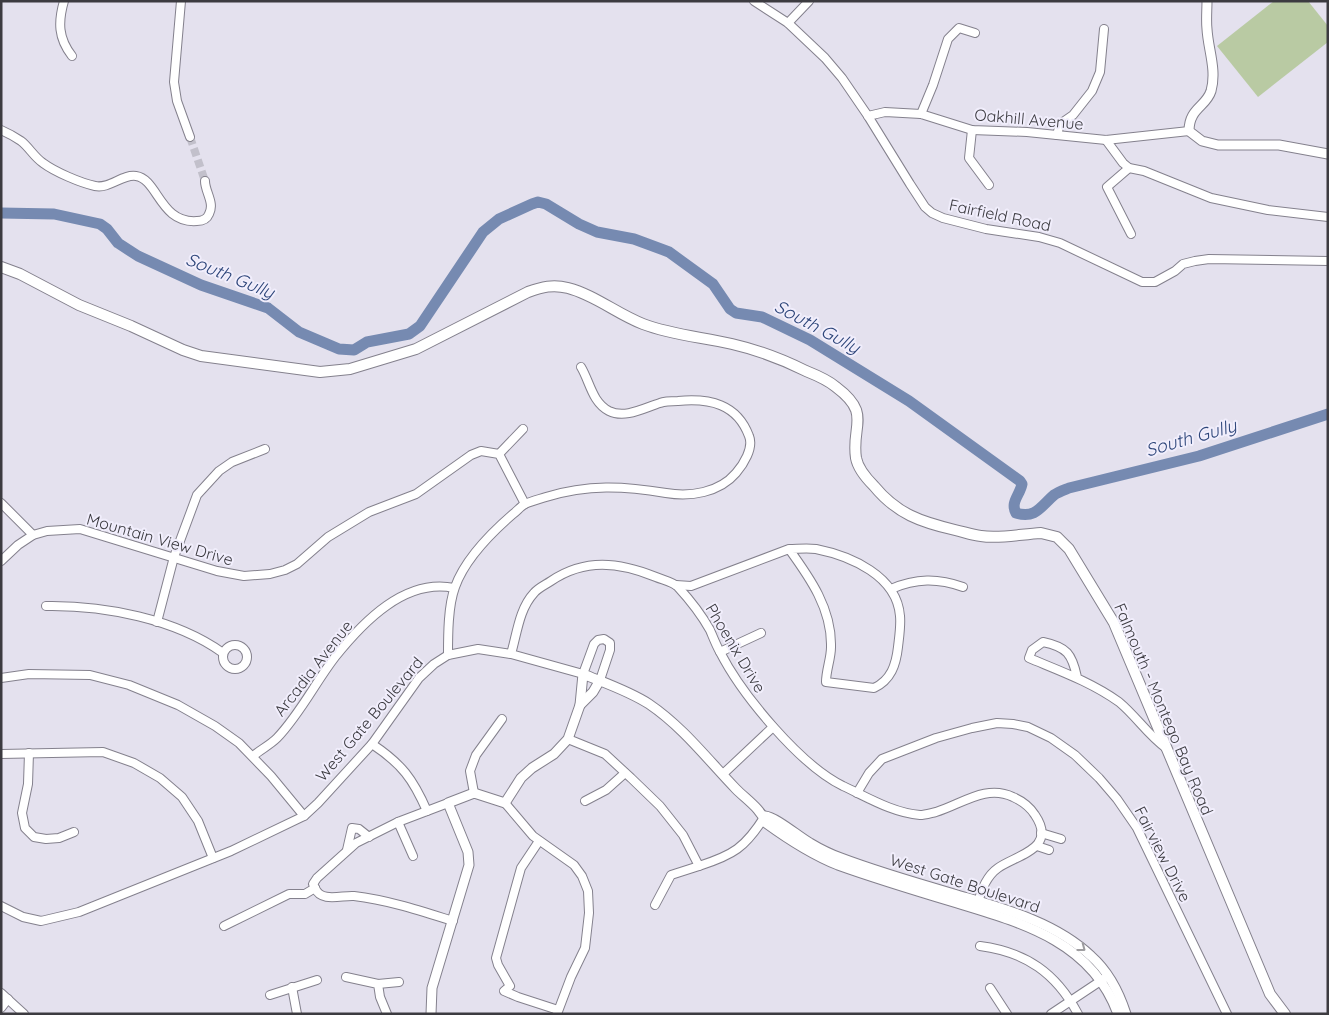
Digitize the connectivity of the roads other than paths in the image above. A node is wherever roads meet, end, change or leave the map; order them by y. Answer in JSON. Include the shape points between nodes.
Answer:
{"nodes":[{"id":1,"x":64,"y":1,"type":"edge"},
{"id":2,"x":181,"y":1,"type":"edge"},
{"id":3,"x":754,"y":1,"type":"edge"},
{"id":4,"x":809,"y":1,"type":"edge"},
{"id":5,"x":1207,"y":1,"type":"edge"},
{"id":6,"x":788,"y":23,"type":"junction"},
{"id":7,"x":1104,"y":29,"type":"dead end"},
{"id":8,"x":975,"y":33,"type":"dead end"},
{"id":9,"x":72,"y":56,"type":"dead end"},
{"id":10,"x":921,"y":114,"type":"junction"},
{"id":11,"x":868,"y":116,"type":"junction"},
{"id":12,"x":1,"y":130,"type":"edge"},
{"id":13,"x":972,"y":130,"type":"junction"},
{"id":14,"x":1190,"y":130,"type":"junction"},
{"id":15,"x":1057,"y":135,"type":"junction"},
{"id":16,"x":190,"y":137,"type":"tunnel mouth"},
{"id":17,"x":1106,"y":140,"type":"junction"},
{"id":18,"x":1328,"y":154,"type":"edge"},
{"id":19,"x":1129,"y":168,"type":"junction"},
{"id":20,"x":205,"y":181,"type":"tunnel mouth"},
{"id":21,"x":990,"y":185,"type":"dead end"},
{"id":22,"x":1328,"y":216,"type":"edge"},
{"id":23,"x":1131,"y":234,"type":"dead end"},
{"id":24,"x":1328,"y":261,"type":"edge"},
{"id":25,"x":1,"y":267,"type":"edge"},
{"id":26,"x":581,"y":367,"type":"dead end"},
{"id":27,"x":524,"y":429,"type":"dead end"},
{"id":28,"x":265,"y":449,"type":"dead end"},
{"id":29,"x":499,"y":454,"type":"junction"},
{"id":30,"x":1,"y":503,"type":"edge"},
{"id":31,"x":525,"y":504,"type":"junction"},
{"id":32,"x":33,"y":535,"type":"junction"},
{"id":33,"x":789,"y":549,"type":"junction"},
{"id":34,"x":174,"y":558,"type":"junction"},
{"id":35,"x":1,"y":561,"type":"edge"},
{"id":36,"x":676,"y":585,"type":"junction"},
{"id":37,"x":963,"y":587,"type":"dead end"},
{"id":38,"x":454,"y":588,"type":"junction"},
{"id":39,"x":891,"y":589,"type":"junction"},
{"id":40,"x":46,"y":606,"type":"dead end"},
{"id":41,"x":156,"y":622,"type":"junction"},
{"id":42,"x":761,"y":633,"type":"dead end"},
{"id":43,"x":720,"y":652,"type":"junction"},
{"id":44,"x":224,"y":653,"type":"dead end"},
{"id":45,"x":511,"y":654,"type":"junction"},
{"id":46,"x":448,"y":655,"type":"junction"},
{"id":47,"x":583,"y":674,"type":"junction"},
{"id":48,"x":1077,"y":677,"type":"junction"},
{"id":49,"x":1,"y":678,"type":"edge"},
{"id":50,"x":600,"y":680,"type":"junction"},
{"id":51,"x":580,"y":704,"type":"junction"},
{"id":52,"x":502,"y":719,"type":"dead end"},
{"id":53,"x":773,"y":727,"type":"junction"},
{"id":54,"x":568,"y":739,"type":"junction"},
{"id":55,"x":372,"y":744,"type":"junction"},
{"id":56,"x":1166,"y":748,"type":"junction"},
{"id":57,"x":29,"y":753,"type":"junction"},
{"id":58,"x":1,"y":754,"type":"edge"},
{"id":59,"x":252,"y":756,"type":"junction"},
{"id":60,"x":625,"y":773,"type":"junction"},
{"id":61,"x":722,"y":774,"type":"junction"},
{"id":62,"x":474,"y":792,"type":"junction"},
{"id":63,"x":857,"y":793,"type":"junction"},
{"id":64,"x":585,"y":801,"type":"dead end"},
{"id":65,"x":448,"y":803,"type":"junction"},
{"id":66,"x":505,"y":803,"type":"junction"},
{"id":67,"x":427,"y":811,"type":"junction"},
{"id":68,"x":304,"y":816,"type":"junction"},
{"id":69,"x":765,"y":816,"type":"junction"},
{"id":70,"x":398,"y":822,"type":"junction"},
{"id":71,"x":74,"y":832,"type":"dead end"},
{"id":72,"x":1041,"y":833,"type":"junction"},
{"id":73,"x":369,"y":837,"type":"junction"},
{"id":74,"x":1061,"y":839,"type":"dead end"},
{"id":75,"x":539,"y":841,"type":"junction"},
{"id":76,"x":1037,"y":846,"type":"junction"},
{"id":77,"x":348,"y":850,"type":"junction"},
{"id":78,"x":1049,"y":850,"type":"dead end"},
{"id":79,"x":413,"y":856,"type":"dead end"},
{"id":80,"x":214,"y":858,"type":"junction"},
{"id":81,"x":699,"y":866,"type":"junction"},
{"id":82,"x":315,"y":888,"type":"junction"},
{"id":83,"x":655,"y":905,"type":"dead end"},
{"id":84,"x":977,"y":905,"type":"junction"},
{"id":85,"x":1,"y":906,"type":"edge"},
{"id":86,"x":453,"y":920,"type":"junction"},
{"id":87,"x":224,"y":926,"type":"dead end"},
{"id":88,"x":980,"y":946,"type":"dead end"},
{"id":89,"x":346,"y":977,"type":"dead end"},
{"id":90,"x":1105,"y":979,"type":"junction"},
{"id":91,"x":317,"y":980,"type":"dead end"},
{"id":92,"x":399,"y":982,"type":"dead end"},
{"id":93,"x":378,"y":984,"type":"junction"},
{"id":94,"x":292,"y":987,"type":"junction"},
{"id":95,"x":990,"y":988,"type":"dead end"},
{"id":96,"x":1,"y":993,"type":"edge"},
{"id":97,"x":270,"y":995,"type":"dead end"},
{"id":98,"x":8,"y":1000,"type":"junction"},
{"id":99,"x":1071,"y":1000,"type":"junction"},
{"id":100,"x":1,"y":1008,"type":"edge"},
{"id":101,"x":558,"y":1012,"type":"edge"},
{"id":102,"x":24,"y":1014,"type":"edge"},
{"id":103,"x":297,"y":1014,"type":"edge"},
{"id":104,"x":387,"y":1014,"type":"edge"},
{"id":105,"x":431,"y":1014,"type":"edge"},
{"id":106,"x":1007,"y":1014,"type":"edge"},
{"id":107,"x":1051,"y":1014,"type":"edge"},
{"id":108,"x":1078,"y":1014,"type":"edge"},
{"id":109,"x":1118,"y":1014,"type":"edge"},
{"id":110,"x":1126,"y":1014,"type":"edge"},
{"id":111,"x":1227,"y":1014,"type":"edge"},
{"id":112,"x":1285,"y":1014,"type":"edge"}],
"edges":[{"from":1,"to":9,"type":"street","via":[[60,36]]},
{"from":2,"to":16,"type":"street","via":[[174,82]]},
{"from":3,"to":6,"type":"street","name":"Fairfield Road"},
{"from":4,"to":6,"type":"street"},
{"from":5,"to":14,"type":"street","via":[[1206,28],[1213,78],[1211,92],[1190,118]]},
{"from":6,"to":11,"type":"street","name":"Fairfield Road","via":[[825,58]]},
{"from":7,"to":15,"type":"street","via":[[1100,72],[1092,91],[1060,124]]},
{"from":8,"to":10,"type":"street","via":[[959,28],[948,38]]},
{"from":10,"to":11,"type":"street","name":"Oakhill Avenue","via":[[884,112]]},
{"from":10,"to":13,"type":"street","name":"Oakhill Avenue"},
{"from":11,"to":24,"type":"street","name":"Fairfield Road","via":[[925,207],[932,212],[986,229],[1060,243],[1142,282],[1155,282],[1183,264],[1209,259]]},
{"from":12,"to":20,"type":"street","via":[[22,142],[50,167],[97,187],[127,177],[144,179],[170,212],[186,222],[202,221],[209,214],[211,201]]},
{"from":13,"to":15,"type":"street","name":"Oakhill Avenue"},
{"from":13,"to":21,"type":"street","via":[[969,158]]},
{"from":14,"to":17,"type":"street","name":"Oakhill Avenue"},
{"from":14,"to":18,"type":"street","via":[[1202,141],[1218,145],[1279,145]]},
{"from":15,"to":17,"type":"street","name":"Oakhill Avenue"},
{"from":17,"to":19,"type":"street"},
{"from":19,"to":22,"type":"street","via":[[1230,203]]},
{"from":19,"to":23,"type":"street","via":[[1107,186]]},
{"from":25,"to":56,"type":"main road","name":"Falmouth - Montego Bay Road","via":[[183,350],[202,356],[320,372],[350,369],[416,349],[547,285],[568,288],[628,317],[674,334],[759,351],[795,365],[836,386],[852,402],[859,420],[856,460],[883,497],[899,510],[928,523],[982,536],[1041,533],[1064,542],[1114,623]]},
{"from":26,"to":31,"type":"street","via":[[595,398],[610,412],[633,413],[662,402],[696,399],[716,403],[734,412],[751,440],[746,460],[735,475],[698,494],[593,487]]},
{"from":27,"to":29,"type":"street"},
{"from":28,"to":34,"type":"street","via":[[218,471],[197,496]]},
{"from":29,"to":31,"type":"street"},
{"from":29,"to":34,"type":"street","name":"Mountain View Drive","via":[[481,451],[471,455],[416,494],[369,512],[341,528],[285,570],[244,576],[217,572]]},
{"from":30,"to":32,"type":"street"},
{"from":31,"to":38,"type":"street","via":[[489,536],[461,573]]},
{"from":32,"to":34,"type":"street","name":"Mountain View Drive","via":[[80,529]]},
{"from":32,"to":35,"type":"street","name":"Mountain View Drive"},
{"from":33,"to":36,"type":"street","via":[[691,586]]},
{"from":33,"to":39,"type":"street","via":[[814,549],[848,559],[874,572]]},
{"from":33,"to":39,"type":"street","via":[[815,587],[827,615],[831,649],[827,683],[874,688],[891,675],[896,662],[900,616]]},
{"from":34,"to":41,"type":"street"},
{"from":36,"to":43,"type":"street","name":"Phoenix Drive","via":[[698,610]]},
{"from":36,"to":45,"type":"street","name":"Phoenix Drive","via":[[636,569],[613,565],[587,566],[564,572],[534,592],[524,608]]},
{"from":37,"to":39,"type":"street","via":[[927,580]]},
{"from":38,"to":46,"type":"street"},
{"from":38,"to":59,"type":"street","name":"Arcadia Avenue","via":[[423,588],[384,607],[364,624],[335,658],[276,738]]},
{"from":40,"to":41,"type":"street","via":[[76,605],[111,610]]},
{"from":41,"to":44,"type":"street","via":[[207,642]]},
{"from":42,"to":43,"type":"street"},
{"from":43,"to":53,"type":"street","name":"Phoenix Drive","via":[[742,689]]},
{"from":45,"to":46,"type":"street","name":"West Gate Boulevard","via":[[478,649]]},
{"from":45,"to":47,"type":"street","name":"West Gate Boulevard"},
{"from":46,"to":55,"type":"street","name":"West Gate Boulevard","via":[[419,678]]},
{"from":47,"to":50,"type":"street","name":"West Gate Boulevard"},
{"from":47,"to":50,"type":"street","via":[[594,644],[600,639],[608,641],[610,650]]},
{"from":47,"to":51,"type":"street"},
{"from":48,"to":48,"type":"street","via":[[1029,658],[1032,650],[1043,642],[1062,648],[1074,661]]},
{"from":48,"to":56,"type":"street","via":[[1120,704]]},
{"from":49,"to":59,"type":"street","via":[[29,674],[90,675],[129,685],[178,705],[215,726]]},
{"from":50,"to":51,"type":"street"},
{"from":50,"to":61,"type":"street","name":"West Gate Boulevard","via":[[648,704],[682,730]]},
{"from":51,"to":54,"type":"street"},
{"from":52,"to":62,"type":"street","via":[[476,756],[470,771]]},
{"from":53,"to":61,"type":"street"},
{"from":53,"to":63,"type":"street","name":"Phoenix Drive","via":[[819,771]]},
{"from":54,"to":60,"type":"street","via":[[605,754]]},
{"from":54,"to":66,"type":"street","via":[[554,754],[521,778]]},
{"from":55,"to":67,"type":"street","via":[[406,772]]},
{"from":55,"to":68,"type":"street","name":"West Gate Boulevard"},
{"from":56,"to":112,"type":"main road","name":"Falmouth - Montego Bay Road","via":[[1270,994]]},
{"from":57,"to":58,"type":"street"},
{"from":57,"to":71,"type":"street","via":[[28,784],[22,813],[25,828],[34,837],[46,839]]},
{"from":57,"to":80,"type":"street","via":[[103,752],[134,763],[182,797],[198,821]]},
{"from":59,"to":68,"type":"street"},
{"from":60,"to":64,"type":"street","via":[[606,790]]},
{"from":60,"to":81,"type":"street","via":[[660,806],[683,835]]},
{"from":61,"to":69,"type":"street","name":"West Gate Boulevard"},
{"from":62,"to":65,"type":"street"},
{"from":62,"to":66,"type":"street"},
{"from":63,"to":72,"type":"street","name":"Phoenix Drive","via":[[904,812],[922,815],[989,792],[1006,794],[1022,801],[1035,815]]},
{"from":63,"to":111,"type":"street","name":"Fairview Drive","via":[[882,759],[936,738],[997,723],[1028,727],[1051,738],[1075,755],[1118,799],[1136,828]]},
{"from":65,"to":67,"type":"street"},
{"from":65,"to":86,"type":"street","via":[[468,852],[469,865]]},
{"from":66,"to":75,"type":"street"},
{"from":67,"to":70,"type":"street"},
{"from":68,"to":80,"type":"street","name":"West Gate Boulevard"},
{"from":69,"to":81,"type":"street","via":[[751,837],[735,852]]},
{"from":69,"to":84,"type":"street","name":"West Gate Boulevard","via":[[840,858]]},
{"from":70,"to":73,"type":"street"},
{"from":70,"to":79,"type":"street"},
{"from":72,"to":74,"type":"street"},
{"from":72,"to":76,"type":"street"},
{"from":73,"to":77,"type":"street"},
{"from":73,"to":77,"type":"street","via":[[352,828]]},
{"from":75,"to":101,"type":"street","via":[[574,865],[588,891],[585,948]]},
{"from":75,"to":101,"type":"street","via":[[520,868],[496,958],[510,986],[504,991]]},
{"from":76,"to":78,"type":"street"},
{"from":76,"to":84,"type":"street","via":[[997,868],[988,878]]},
{"from":77,"to":82,"type":"street","via":[[317,878]]},
{"from":80,"to":85,"type":"street","name":"West Gate Boulevard","via":[[58,918],[41,921],[23,917]]},
{"from":81,"to":83,"type":"street","via":[[671,875]]},
{"from":82,"to":86,"type":"street","via":[[326,897],[353,896]]},
{"from":82,"to":87,"type":"street","via":[[305,894],[289,894]]},
{"from":84,"to":90,"type":"street","name":"West Gate Boulevard","via":[[1020,915],[1064,935],[1090,955]]},
{"from":86,"to":105,"type":"street","via":[[432,988]]},
{"from":88,"to":99,"type":"street","via":[[1015,954],[1034,963],[1060,985]]},
{"from":89,"to":93,"type":"street"},
{"from":90,"to":99,"type":"street"},
{"from":90,"to":109,"type":"street","name":"West Gate Boulevard"},
{"from":90,"to":110,"type":"street","name":"West Gate Boulevard","via":[[1116,989]]},
{"from":91,"to":94,"type":"street"},
{"from":92,"to":93,"type":"street"},
{"from":93,"to":104,"type":"street"},
{"from":94,"to":97,"type":"street"},
{"from":94,"to":103,"type":"street"},
{"from":95,"to":106,"type":"street"},
{"from":96,"to":98,"type":"street"},
{"from":98,"to":100,"type":"street"},
{"from":98,"to":102,"type":"street"},
{"from":99,"to":107,"type":"street"},
{"from":99,"to":108,"type":"street"}]}
